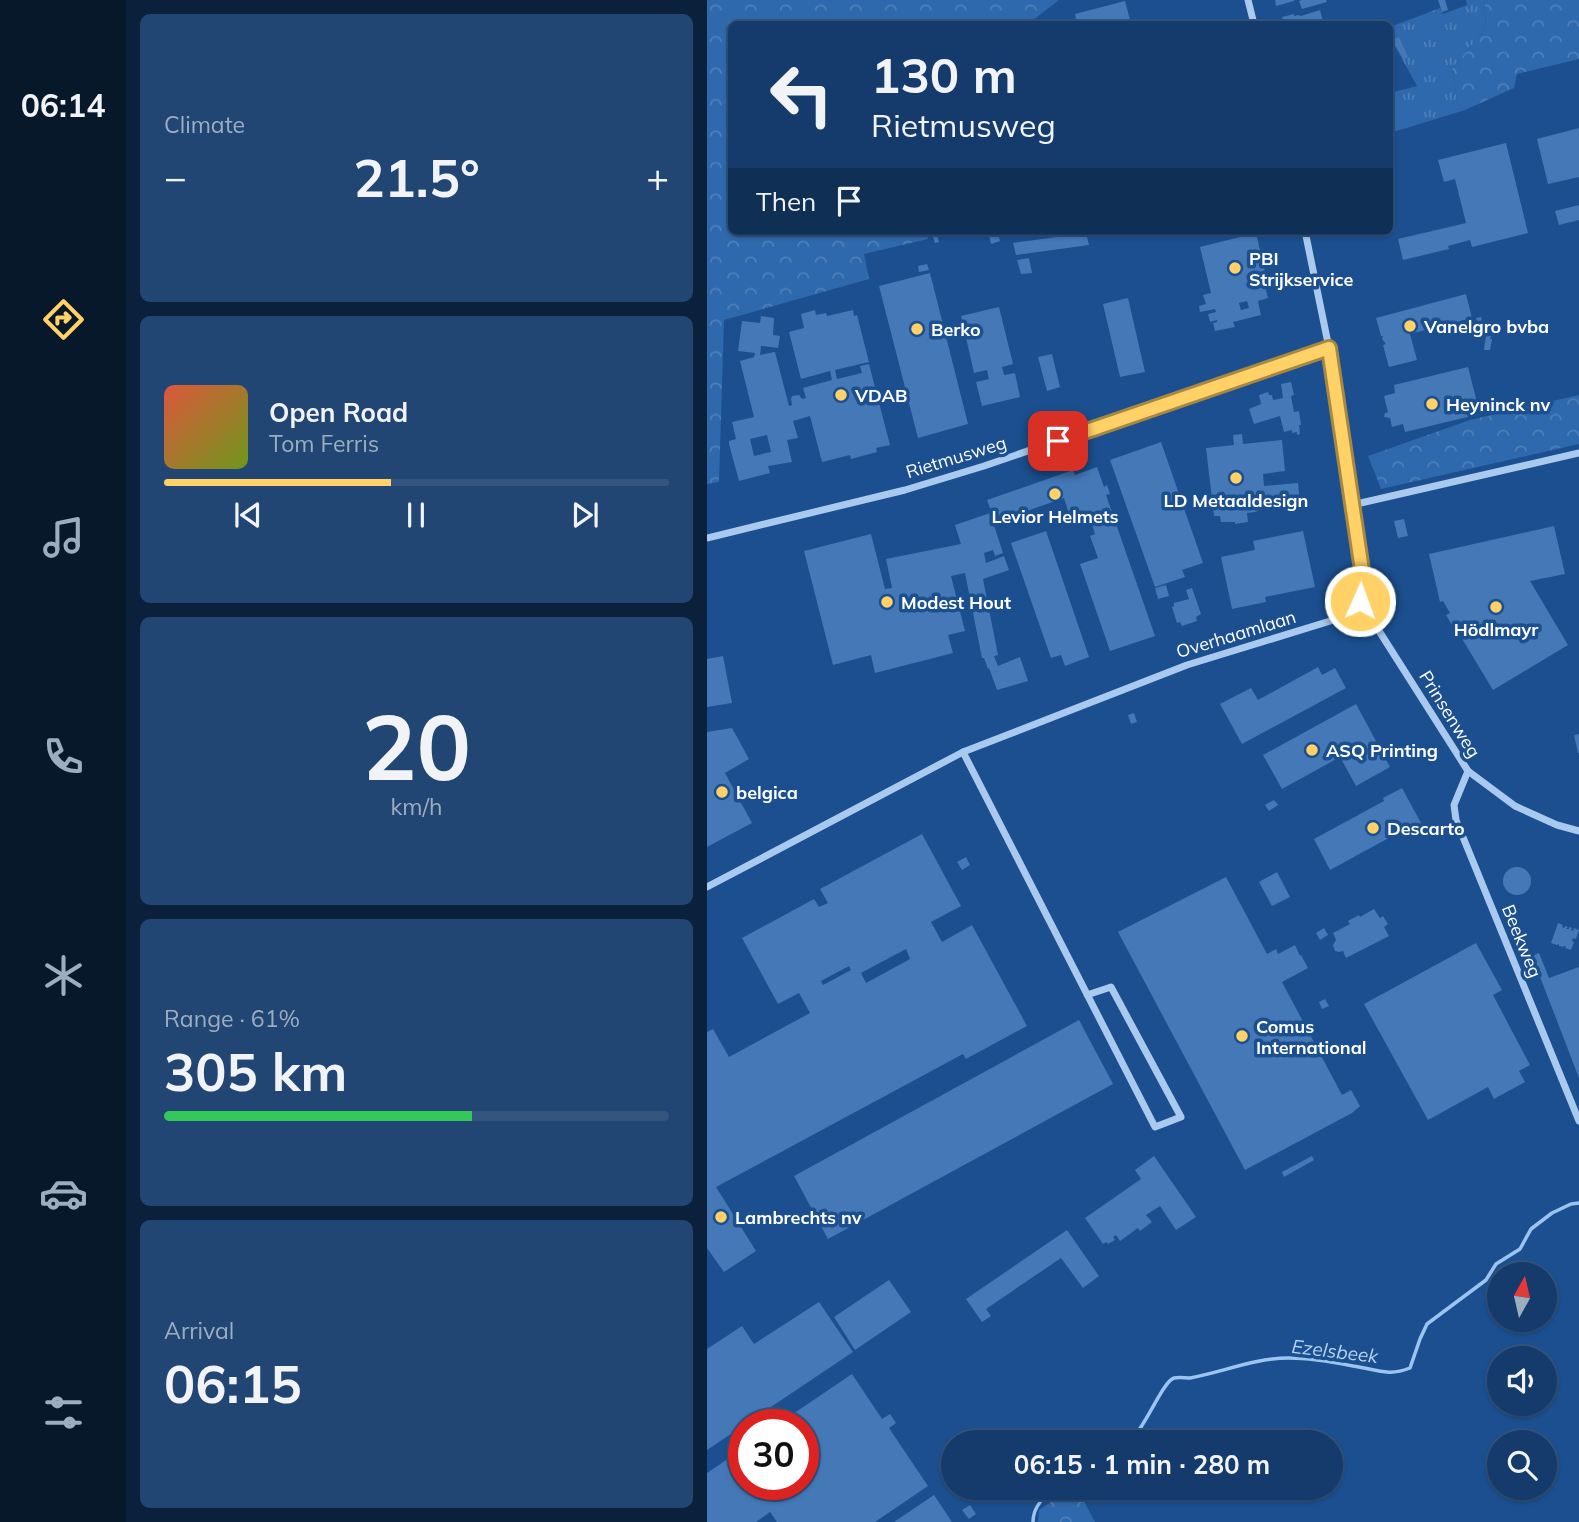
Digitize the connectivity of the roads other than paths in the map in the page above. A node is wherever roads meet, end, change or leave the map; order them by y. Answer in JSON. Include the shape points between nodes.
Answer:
{"nodes":[{"id":1,"x":1248,"y":0,"type":"edge"},
{"id":2,"x":1253,"y":21,"type":"edge"},
{"id":3,"x":1306,"y":235,"type":"edge"},
{"id":4,"x":1329,"y":348,"type":"junction"},
{"id":5,"x":1579,"y":453,"type":"edge"},
{"id":6,"x":1353,"y":505,"type":"junction"},
{"id":7,"x":707,"y":538,"type":"edge"},
{"id":8,"x":1360,"y":601,"type":"junction"},
{"id":9,"x":963,"y":752,"type":"junction"},
{"id":10,"x":1468,"y":771,"type":"junction"},
{"id":11,"x":1579,"y":831,"type":"edge"},
{"id":12,"x":707,"y":887,"type":"edge"},
{"id":13,"x":1087,"y":995,"type":"junction"},
{"id":14,"x":1579,"y":1121,"type":"edge"}],
"edges":[{"from":1,"to":2,"type":"street"},
{"from":3,"to":4,"type":"street"},
{"from":4,"to":6,"type":"street"},
{"from":4,"to":7,"type":"street","name":"Rietmusweg","via":[[984,466]]},
{"from":5,"to":6,"type":"street"},
{"from":6,"to":8,"type":"street","via":[[1363,577]]},
{"from":8,"to":9,"type":"street","name":"Overhaamlaan","via":[[1354,611],[1340,618],[1187,664]]},
{"from":8,"to":10,"type":"street","name":"Prinsenweg"},
{"from":9,"to":12,"type":"street","name":"Overhaamlaan"},
{"from":9,"to":13,"type":"street"},
{"from":10,"to":11,"type":"street","name":"Prinsenweg","via":[[1515,806]]},
{"from":10,"to":14,"type":"street","name":"Beekweg","via":[[1454,805],[1456,820]]},
{"from":13,"to":13,"type":"street","via":[[1111,987],[1181,1117],[1155,1127]]}]}
